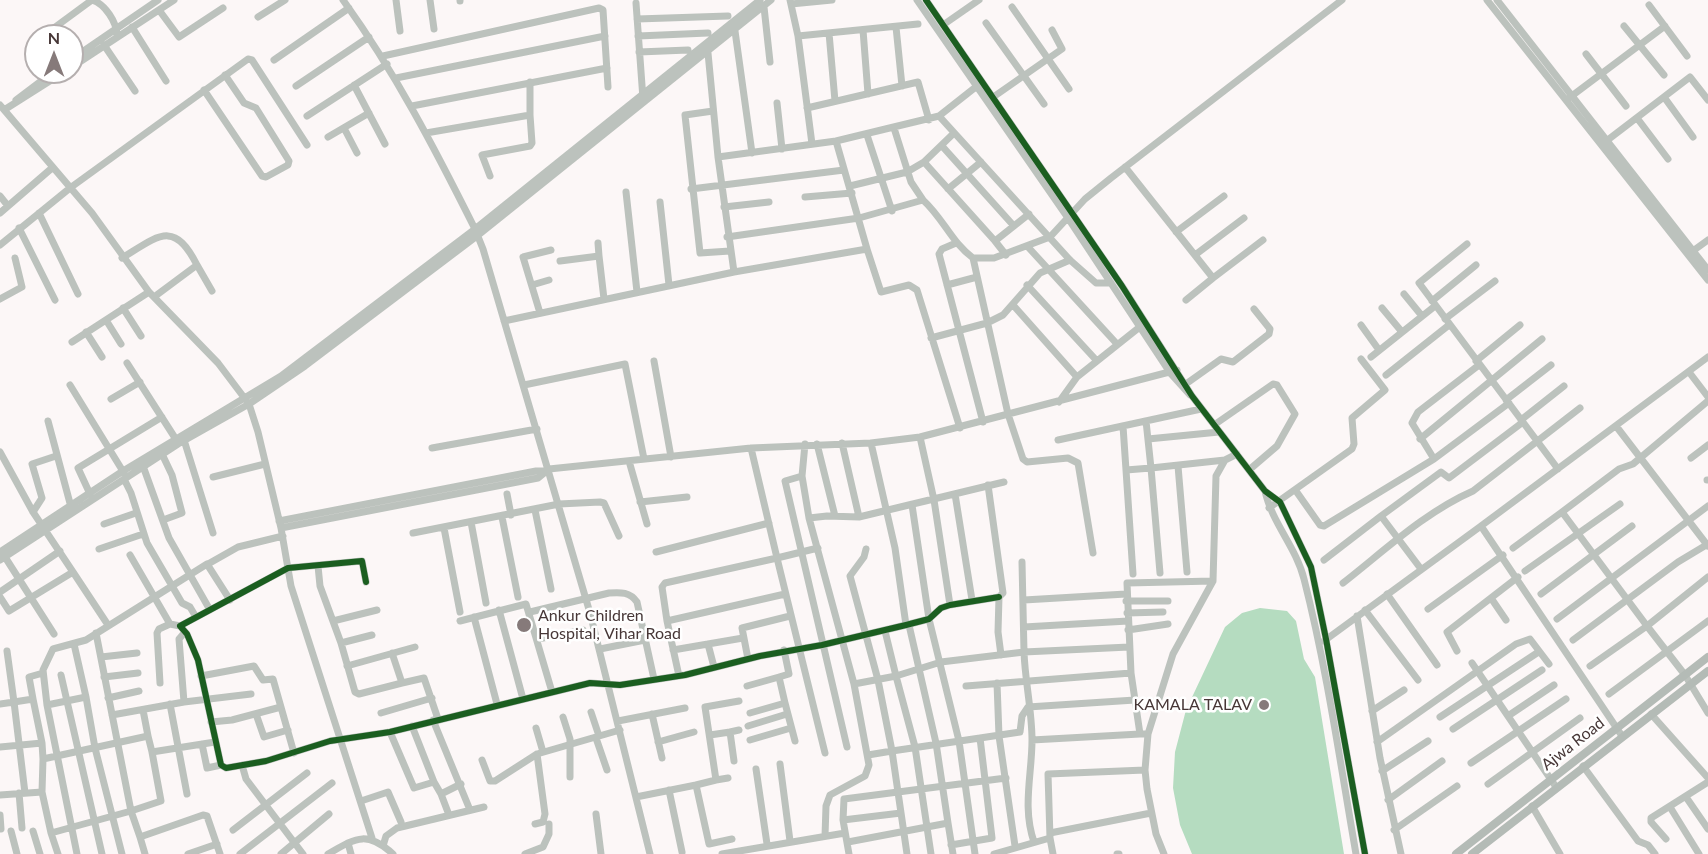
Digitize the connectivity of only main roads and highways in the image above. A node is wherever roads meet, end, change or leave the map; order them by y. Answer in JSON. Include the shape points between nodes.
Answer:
{"nodes":[{"id":1,"x":1708,"y":657,"type":"edge"},
{"id":2,"x":1708,"y":671,"type":"edge"},
{"id":3,"x":1620,"y":732,"type":"junction"},
{"id":4,"x":1553,"y":784,"type":"junction"},
{"id":5,"x":1456,"y":854,"type":"edge"},
{"id":6,"x":1472,"y":854,"type":"edge"}],
"edges":[{"from":1,"to":3,"type":"main road","name":"Ajwa Road"},
{"from":2,"to":3,"type":"main road","name":"Ajwa Road"},
{"from":3,"to":4,"type":"main road","name":"Ajwa Road"},
{"from":3,"to":4,"type":"main road","name":"Ajwa Road","via":[[1583,766]]},
{"from":4,"to":5,"type":"main road","name":"Ajwa Road"},
{"from":4,"to":6,"type":"main road","name":"Ajwa Road"}]}
